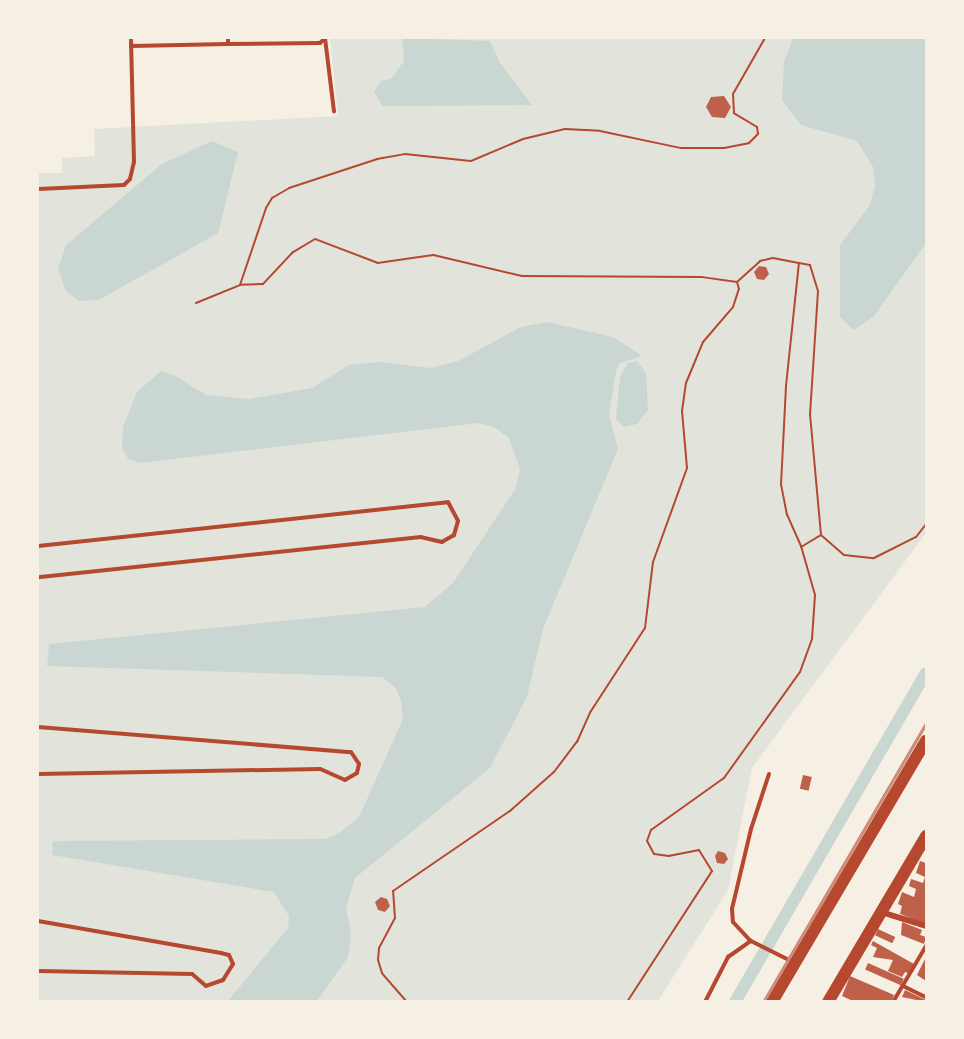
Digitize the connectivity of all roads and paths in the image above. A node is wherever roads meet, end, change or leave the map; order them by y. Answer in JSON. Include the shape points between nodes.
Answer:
{"nodes":[{"id":1,"x":130,"y":38,"type":"edge"},
{"id":2,"x":228,"y":38,"type":"edge"},
{"id":3,"x":325,"y":38,"type":"edge"},
{"id":4,"x":765,"y":38,"type":"edge"},
{"id":5,"x":228,"y":44,"type":"junction"},
{"id":6,"x":131,"y":46,"type":"junction"},
{"id":7,"x":334,"y":111,"type":"dead end"},
{"id":8,"x":38,"y":189,"type":"edge"},
{"id":9,"x":800,"y":263,"type":"junction"},
{"id":10,"x":736,"y":282,"type":"junction"},
{"id":11,"x":240,"y":285,"type":"junction"},
{"id":12,"x":196,"y":303,"type":"dead end"},
{"id":13,"x":927,"y":524,"type":"edge"},
{"id":14,"x":821,"y":535,"type":"junction"},
{"id":15,"x":38,"y":546,"type":"edge"},
{"id":16,"x":801,"y":547,"type":"junction"},
{"id":17,"x":38,"y":577,"type":"edge"},
{"id":18,"x":38,"y":728,"type":"edge"},
{"id":19,"x":927,"y":741,"type":"edge"},
{"id":20,"x":38,"y":774,"type":"edge"},
{"id":21,"x":769,"y":774,"type":"dead end"},
{"id":22,"x":925,"y":841,"type":"edge"},
{"id":23,"x":881,"y":912,"type":"junction"},
{"id":24,"x":38,"y":921,"type":"edge"},
{"id":25,"x":927,"y":926,"type":"edge"},
{"id":26,"x":751,"y":941,"type":"junction"},
{"id":27,"x":927,"y":946,"type":"edge"},
{"id":28,"x":795,"y":963,"type":"junction"},
{"id":29,"x":38,"y":971,"type":"edge"},
{"id":30,"x":903,"y":986,"type":"junction"},
{"id":31,"x":927,"y":997,"type":"edge"},
{"id":32,"x":407,"y":1002,"type":"edge"},
{"id":33,"x":627,"y":1002,"type":"edge"},
{"id":34,"x":705,"y":1002,"type":"edge"},
{"id":35,"x":772,"y":1002,"type":"edge"},
{"id":36,"x":828,"y":1002,"type":"edge"},
{"id":37,"x":893,"y":1002,"type":"edge"}],
"edges":[{"from":1,"to":6,"type":"lane"},
{"from":2,"to":5,"type":"lane"},
{"from":3,"to":5,"type":"lane","via":[[320,43]]},
{"from":3,"to":7,"type":"lane"},
{"from":4,"to":11,"type":"path","via":[[733,94],[734,113],[757,127],[758,134],[748,143],[724,148],[681,148],[600,131],[565,129],[523,139],[471,161],[405,154],[368,162],[289,188],[272,198]]},
{"from":5,"to":6,"type":"lane"},
{"from":6,"to":8,"type":"lane","via":[[134,162],[130,179],[124,185]]},
{"from":9,"to":10,"type":"path","via":[[773,258],[760,261]]},
{"from":9,"to":14,"type":"path","via":[[810,265],[818,291],[810,414]]},
{"from":9,"to":16,"type":"path","via":[[781,469],[782,501]]},
{"from":10,"to":11,"type":"path","via":[[690,277],[522,276],[434,255],[378,263],[315,239],[293,252],[263,284]]},
{"from":10,"to":32,"type":"path","via":[[739,297],[704,342],[686,383],[682,411],[687,468],[653,562],[645,628],[554,772],[510,811],[393,891],[395,918],[379,948],[378,960],[382,973]]},
{"from":11,"to":12,"type":"path"},
{"from":13,"to":14,"type":"path","via":[[916,537],[874,558],[844,555]]},
{"from":14,"to":16,"type":"path"},
{"from":15,"to":17,"type":"lane","via":[[448,502],[458,521],[454,535],[442,543],[421,537]]},
{"from":16,"to":33,"type":"path","via":[[815,595],[815,622],[807,657],[724,778],[651,830],[647,841],[654,854],[669,856],[699,850],[712,871]]},
{"from":18,"to":20,"type":"lane","via":[[351,752],[359,764],[357,773],[345,780],[320,769]]},
{"from":19,"to":28,"type":"highway"},
{"from":21,"to":26,"type":"lane","via":[[732,909],[733,922]]},
{"from":22,"to":23,"type":"highway"},
{"from":23,"to":25,"type":"street"},
{"from":23,"to":36,"type":"highway"},
{"from":24,"to":29,"type":"lane","via":[[221,952],[229,955],[233,964],[223,980],[207,986],[192,974]]},
{"from":26,"to":28,"type":"lane"},
{"from":26,"to":34,"type":"lane","via":[[728,957]]},
{"from":27,"to":30,"type":"lane"},
{"from":28,"to":35,"type":"highway"},
{"from":30,"to":31,"type":"lane"},
{"from":30,"to":37,"type":"lane"}]}
